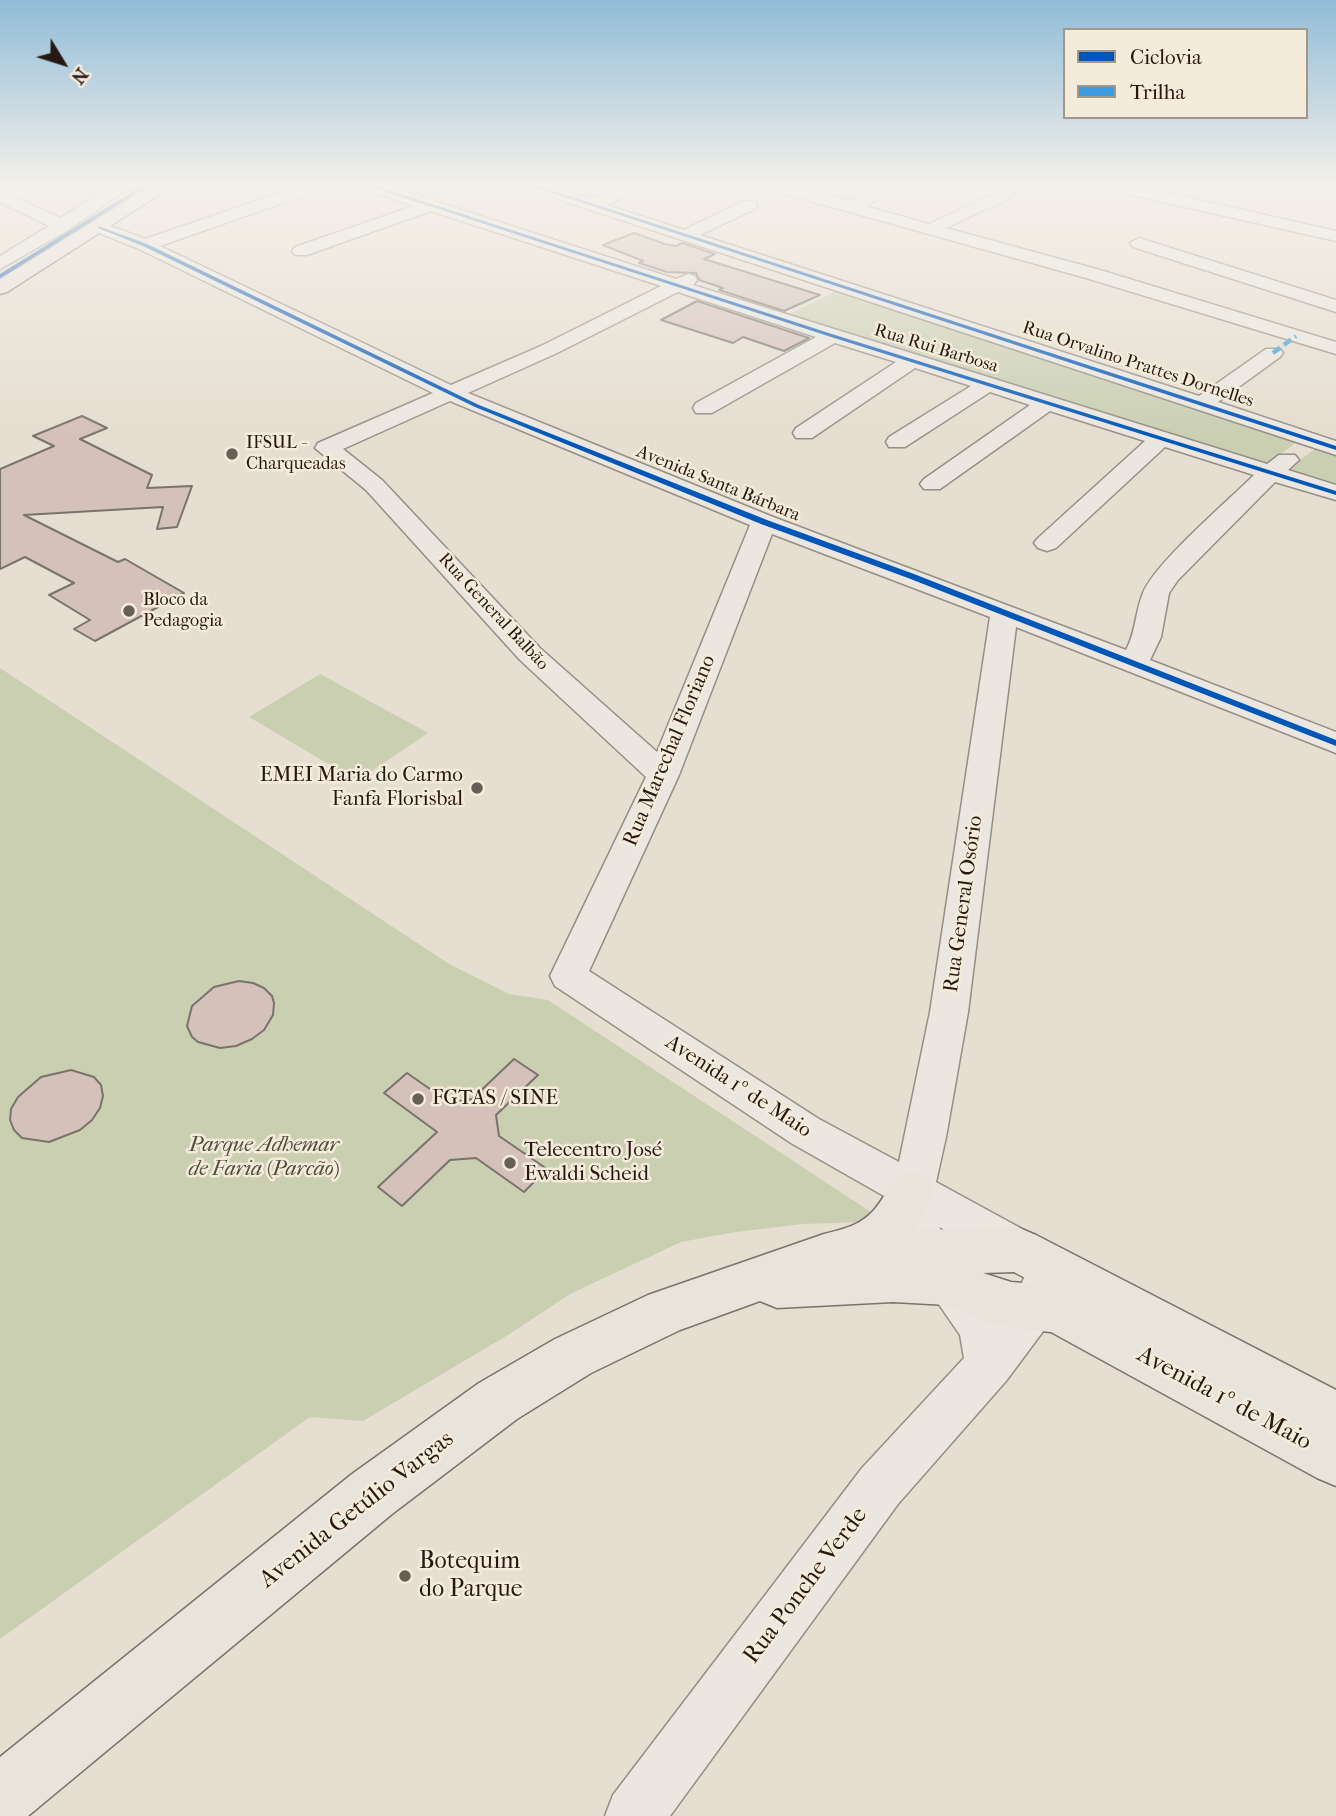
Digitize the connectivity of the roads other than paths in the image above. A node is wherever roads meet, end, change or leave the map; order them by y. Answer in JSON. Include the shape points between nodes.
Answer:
{"nodes":[{"id":1,"x":30,"y":270,"type":"edge"},
{"id":2,"x":196,"y":270,"type":"edge"},
{"id":3,"x":634,"y":270,"type":"edge"},
{"id":4,"x":708,"y":270,"type":"edge"},
{"id":5,"x":788,"y":270,"type":"edge"},
{"id":6,"x":1077,"y":270,"type":"edge"},
{"id":7,"x":1099,"y":270,"type":"edge"},
{"id":8,"x":1201,"y":270,"type":"edge"},
{"id":9,"x":1093,"y":274,"type":"junction"},
{"id":10,"x":678,"y":285,"type":"junction"},
{"id":11,"x":0,"y":288,"type":"edge"},
{"id":12,"x":1336,"y":306,"type":"edge"},
{"id":13,"x":833,"y":336,"type":"junction"},
{"id":14,"x":1336,"y":348,"type":"edge"},
{"id":15,"x":1273,"y":353,"type":"dead end"},
{"id":16,"x":913,"y":360,"type":"junction"},
{"id":17,"x":988,"y":384,"type":"junction"},
{"id":18,"x":448,"y":393,"type":"junction"},
{"id":19,"x":1048,"y":402,"type":"junction"},
{"id":20,"x":1202,"y":404,"type":"junction"},
{"id":21,"x":704,"y":408,"type":"dead end"},
{"id":22,"x":1336,"y":424,"type":"edge"},
{"id":23,"x":804,"y":433,"type":"dead end"},
{"id":24,"x":1163,"y":438,"type":"junction"},
{"id":25,"x":897,"y":442,"type":"dead end"},
{"id":26,"x":1325,"y":444,"type":"edge"},
{"id":27,"x":1271,"y":472,"type":"junction"},
{"id":28,"x":932,"y":484,"type":"dead end"},
{"id":29,"x":1336,"y":493,"type":"edge"},
{"id":30,"x":764,"y":522,"type":"junction"},
{"id":31,"x":1046,"y":543,"type":"dead end"},
{"id":32,"x":1004,"y":613,"type":"junction"},
{"id":33,"x":1133,"y":664,"type":"junction"},
{"id":34,"x":1336,"y":743,"type":"edge"},
{"id":35,"x":663,"y":775,"type":"junction"},
{"id":36,"x":568,"y":976,"type":"joint"},
{"id":37,"x":912,"y":1192,"type":"junction"},
{"id":38,"x":857,"y":1248,"type":"junction"},
{"id":39,"x":1025,"y":1253,"type":"junction"},
{"id":40,"x":940,"y":1268,"type":"junction"},
{"id":41,"x":750,"y":1283,"type":"junction"},
{"id":42,"x":1034,"y":1307,"type":"junction"},
{"id":43,"x":989,"y":1364,"type":"junction"},
{"id":44,"x":1336,"y":1418,"type":"edge"},
{"id":45,"x":1336,"y":1459,"type":"edge"},
{"id":46,"x":0,"y":1798,"type":"edge"},
{"id":47,"x":634,"y":1816,"type":"edge"}],
"edges":[{"from":1,"to":11,"type":"main road"},
{"from":2,"to":18,"type":"street","name":"Avenida Santa Bárbara"},
{"from":3,"to":10,"type":"street","name":"Rua Rui Barbosa"},
{"from":4,"to":10,"type":"street"},
{"from":5,"to":20,"type":"street","name":"Rua Orvalino Prattes Dornelles"},
{"from":6,"to":9,"type":"street"},
{"from":7,"to":9,"type":"street"},
{"from":8,"to":12,"type":"street"},
{"from":9,"to":14,"type":"street"},
{"from":10,"to":13,"type":"street","name":"Rua Rui Barbosa"},
{"from":10,"to":18,"type":"street","via":[[548,350]]},
{"from":13,"to":16,"type":"street","name":"Rua Rui Barbosa"},
{"from":13,"to":21,"type":"street"},
{"from":15,"to":20,"type":"street"},
{"from":16,"to":17,"type":"street","name":"Rua Rui Barbosa"},
{"from":16,"to":23,"type":"street"},
{"from":17,"to":19,"type":"street","name":"Rua Rui Barbosa"},
{"from":17,"to":25,"type":"street"},
{"from":18,"to":30,"type":"street","name":"Avenida Santa Bárbara"},
{"from":18,"to":35,"type":"street","name":"Rua General Balbão","via":[[326,448],[374,485],[530,654]]},
{"from":19,"to":24,"type":"street","name":"Rua Rui Barbosa"},
{"from":19,"to":28,"type":"street"},
{"from":20,"to":26,"type":"street","name":"Rua Orvalino Prattes Dornelles"},
{"from":22,"to":26,"type":"street"},
{"from":24,"to":27,"type":"street","name":"Rua Rui Barbosa"},
{"from":24,"to":31,"type":"street"},
{"from":26,"to":27,"type":"street"},
{"from":27,"to":29,"type":"street","name":"Rua Rui Barbosa"},
{"from":27,"to":33,"type":"street","via":[[1168,575],[1156,593],[1147,637]]},
{"from":30,"to":32,"type":"street","name":"Avenida Santa Bárbara"},
{"from":30,"to":35,"type":"street","name":"Rua Marechal Floriano"},
{"from":32,"to":33,"type":"street","name":"Avenida Santa Bárbara"},
{"from":32,"to":37,"type":"street","name":"Rua General Osório","via":[[949,1012]]},
{"from":33,"to":34,"type":"street","name":"Avenida Santa Bárbara"},
{"from":35,"to":36,"type":"street","name":"Rua Marechal Floriano"},
{"from":36,"to":37,"type":"street","name":"Avenida 1º de Maio","via":[[771,1110]]},
{"from":37,"to":38,"type":"main road","via":[[886,1233]]},
{"from":37,"to":39,"type":"street","name":"Avenida 1º de Maio"},
{"from":37,"to":40,"type":"street","via":[[917,1227]]},
{"from":38,"to":40,"type":"main road","name":"Avenida Getúlio Vargas"},
{"from":38,"to":41,"type":"main road","name":"Avenida Getúlio Vargas"},
{"from":39,"to":40,"type":"main road","name":"Avenida Getúlio Vargas"},
{"from":39,"to":42,"type":"street","via":[[1040,1275],[1042,1290]]},
{"from":39,"to":44,"type":"main road","name":"Avenida 1º de Maio"},
{"from":40,"to":41,"type":"main road","name":"Avenida Getúlio Vargas","via":[[893,1279],[792,1286]]},
{"from":40,"to":42,"type":"main road","name":"Avenida 1º de Maio","via":[[986,1299]]},
{"from":40,"to":43,"type":"street","via":[[982,1327]]},
{"from":41,"to":46,"type":"main road","name":"Avenida Getúlio Vargas","via":[[630,1328],[498,1401],[372,1494]]},
{"from":42,"to":43,"type":"street","name":"Rua Ponche Verde"},
{"from":42,"to":45,"type":"main road","name":"Avenida 1º de Maio","via":[[1057,1310]]},
{"from":43,"to":47,"type":"street","name":"Rua Ponche Verde","via":[[880,1486]]}]}
